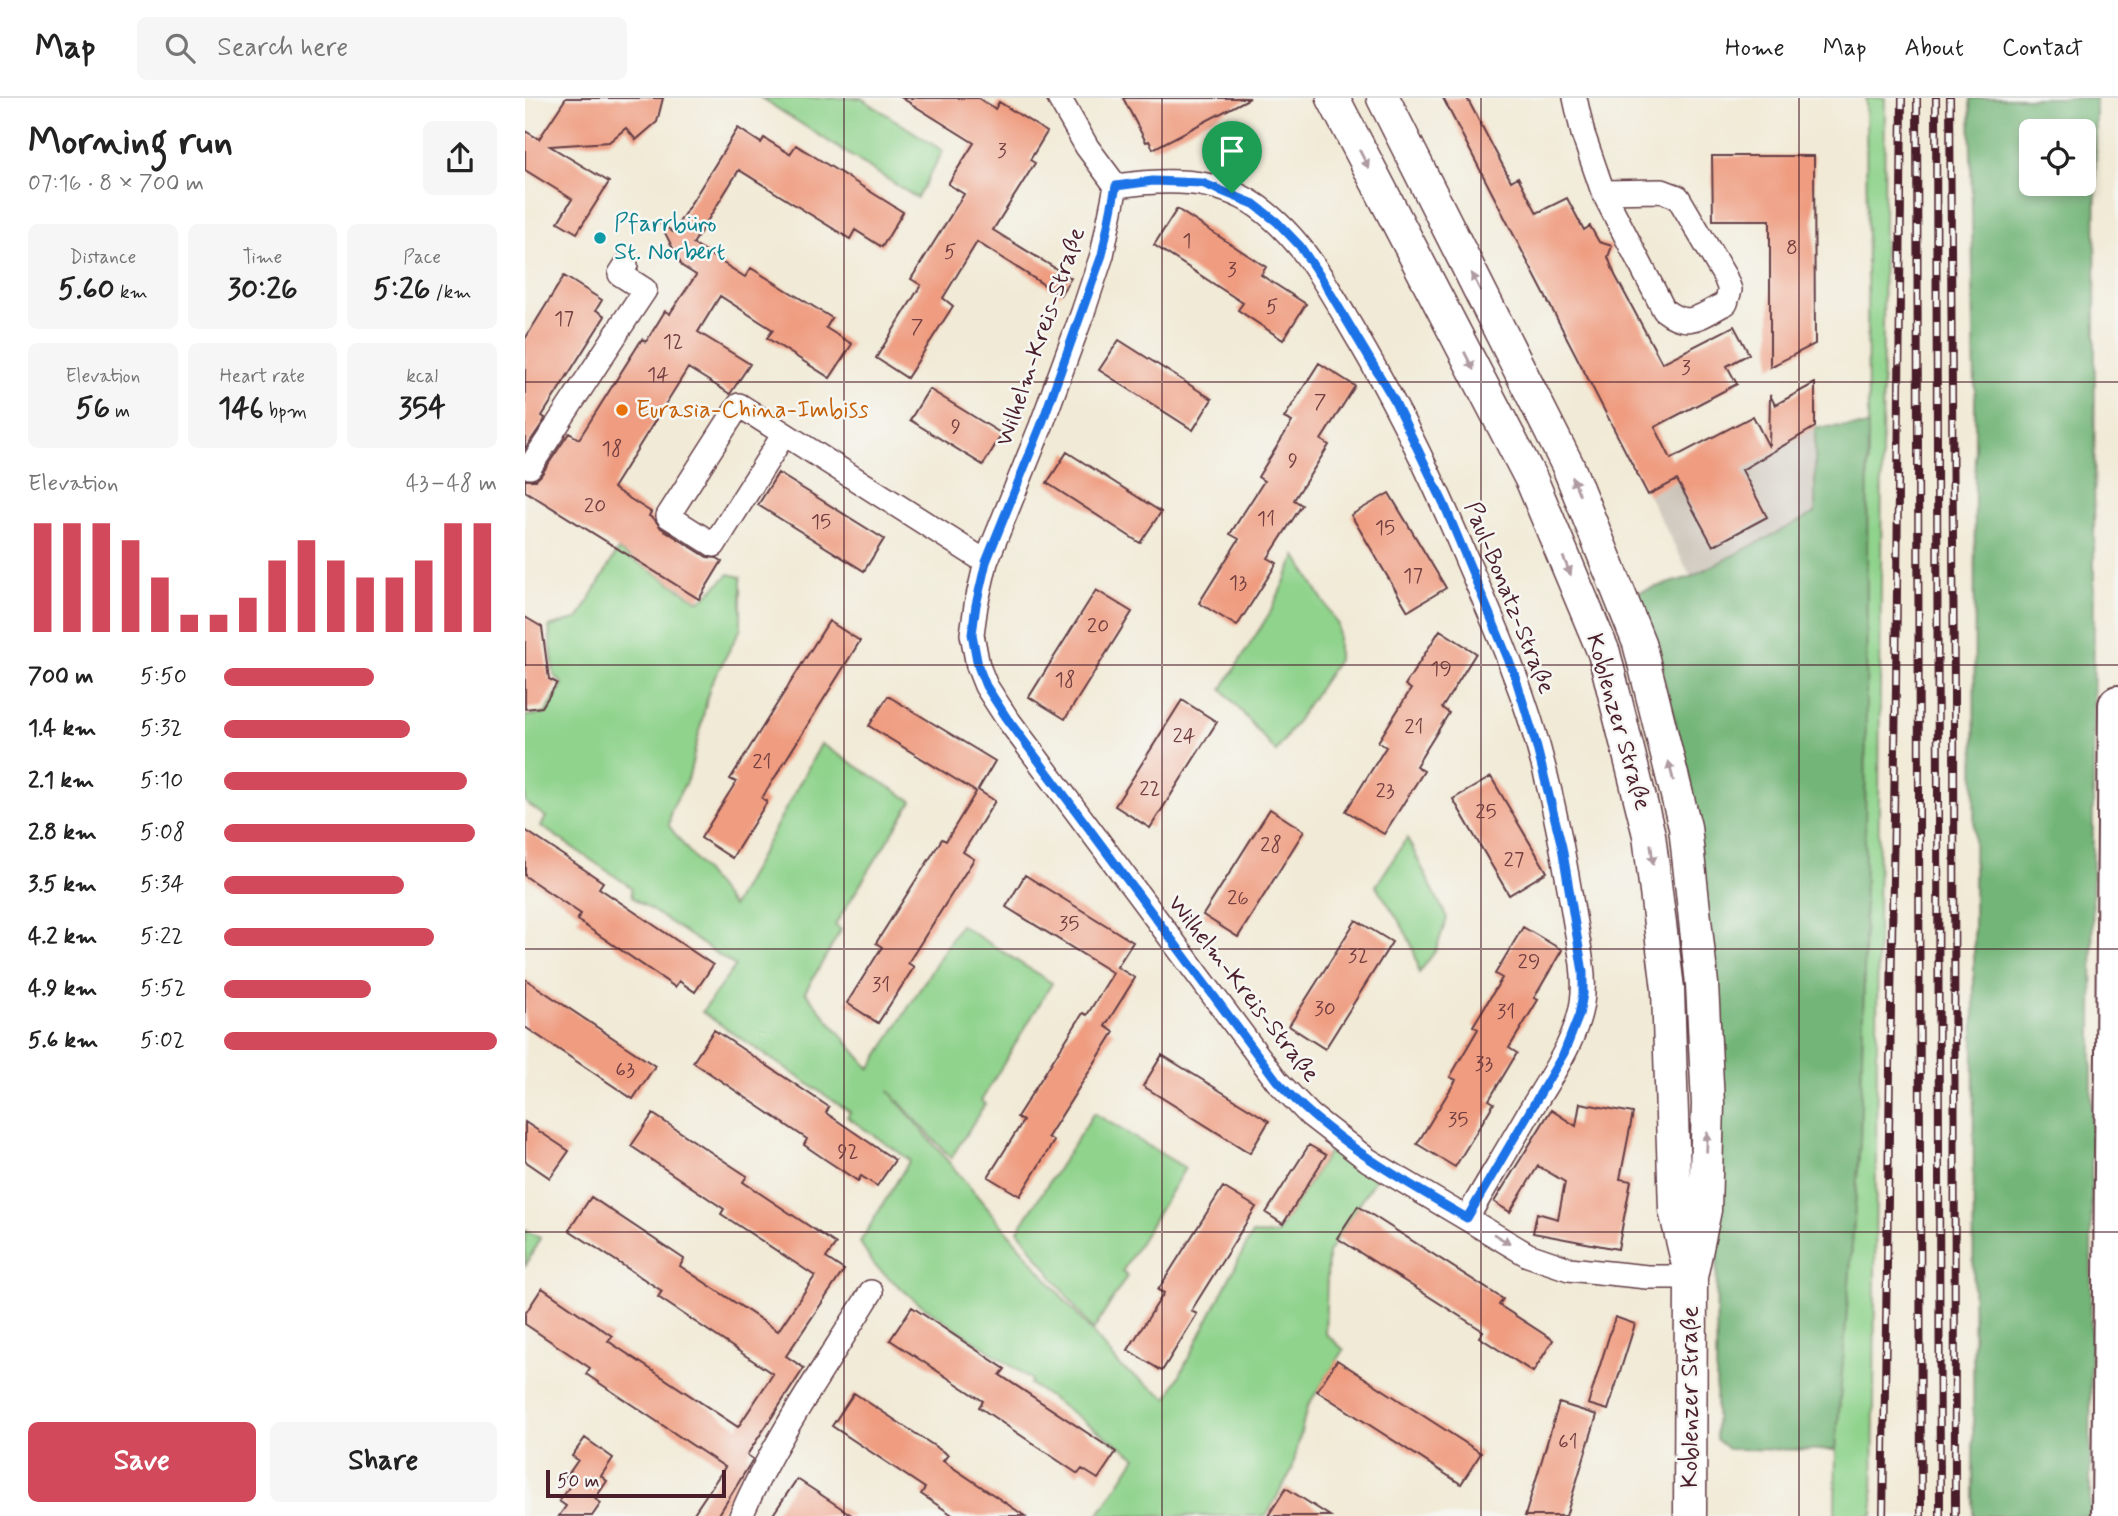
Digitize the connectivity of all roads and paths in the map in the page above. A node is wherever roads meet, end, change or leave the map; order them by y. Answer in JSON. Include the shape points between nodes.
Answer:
{"nodes":[{"id":1,"x":1059,"y":98,"type":"edge"},
{"id":2,"x":1333,"y":98,"type":"edge"},
{"id":3,"x":1383,"y":98,"type":"edge"},
{"id":4,"x":1575,"y":98,"type":"edge"},
{"id":5,"x":1116,"y":186,"type":"junction"},
{"id":6,"x":1604,"y":192,"type":"junction"},
{"id":7,"x":626,"y":265,"type":"dead end"},
{"id":8,"x":784,"y":434,"type":"junction"},
{"id":9,"x":530,"y":467,"type":"dead end"},
{"id":10,"x":986,"y":562,"type":"junction"},
{"id":11,"x":2118,"y":705,"type":"edge"},
{"id":12,"x":1467,"y":1218,"type":"junction"},
{"id":13,"x":1691,"y":1277,"type":"junction"},
{"id":14,"x":871,"y":1292,"type":"dead end"},
{"id":15,"x":741,"y":1516,"type":"edge"},
{"id":16,"x":1690,"y":1516,"type":"edge"},
{"id":17,"x":2111,"y":1516,"type":"edge"}],
"edges":[{"from":1,"to":5,"type":"street"},
{"from":2,"to":13,"type":"main road","name":"Koblenzer Straße","one_way":true,"via":[[1532,481],[1604,653],[1649,835],[1668,989],[1675,1210]]},
{"from":13,"to":3,"type":"main road","name":"Koblenzer Straße","one_way":true,"via":[[1705,1210],[1708,1104],[1702,984],[1685,827],[1639,643],[1568,466]]},
{"from":4,"to":6,"type":"street"},
{"from":5,"to":10,"type":"street","name":"Wilhelm-Kreis-Straße","via":[[1102,255],[1083,312]]},
{"from":5,"to":12,"type":"street","name":"Paul-Bonatz-Straße","via":[[1153,181],[1202,183],[1254,204],[1300,246],[1394,400],[1444,504],[1514,673],[1562,847],[1583,994],[1564,1053]]},
{"from":6,"to":6,"type":"street","via":[[1664,310],[1689,321],[1727,303],[1730,290],[1725,277],[1678,197],[1662,191]]},
{"from":7,"to":9,"type":"street","via":[[620,274],[645,290]]},
{"from":8,"to":8,"type":"street","via":[[739,405],[669,516],[714,545]]},
{"from":8,"to":10,"type":"street"},
{"from":10,"to":12,"type":"street","name":"Wilhelm-Kreis-Straße","via":[[972,634],[986,686],[1006,717],[1286,1091],[1368,1160]]},
{"from":11,"to":17,"type":"highway"},
{"from":12,"to":13,"type":"street","name":"Wilhelm-Kreis-Straße","one_way":true,"via":[[1528,1255],[1569,1269]]},
{"from":13,"to":16,"type":"main road","name":"Koblenzer Straße"},
{"from":14,"to":15,"type":"street","via":[[772,1454]]}]}
